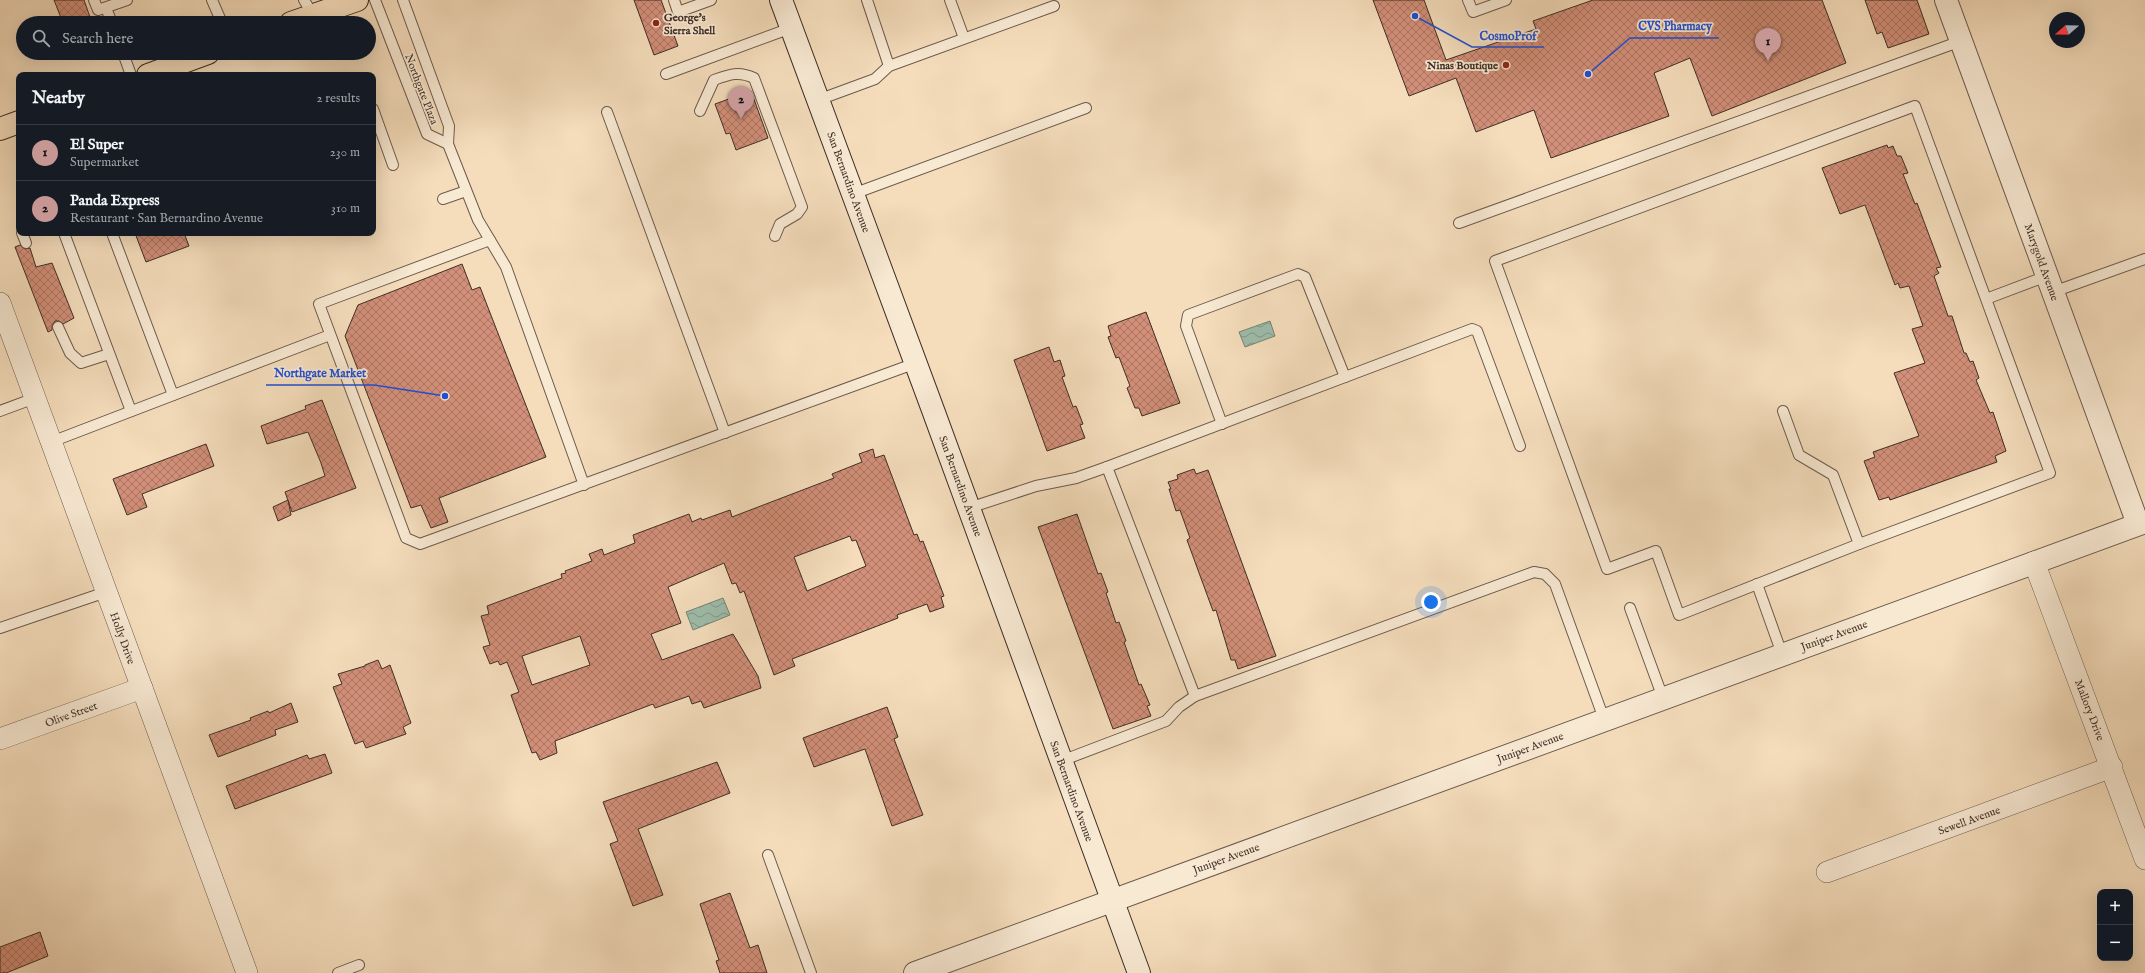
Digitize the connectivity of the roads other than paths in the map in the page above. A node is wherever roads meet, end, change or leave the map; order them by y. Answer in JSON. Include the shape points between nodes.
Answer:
{"nodes":[{"id":1,"x":94,"y":0,"type":"edge"},
{"id":2,"x":127,"y":0,"type":"edge"},
{"id":3,"x":212,"y":0,"type":"edge"},
{"id":4,"x":356,"y":0,"type":"edge"},
{"id":5,"x":375,"y":0,"type":"edge"},
{"id":6,"x":403,"y":0,"type":"edge"},
{"id":7,"x":674,"y":0,"type":"edge"},
{"id":8,"x":711,"y":0,"type":"edge"},
{"id":9,"x":781,"y":0,"type":"edge"},
{"id":10,"x":867,"y":0,"type":"edge"},
{"id":11,"x":950,"y":0,"type":"edge"},
{"id":12,"x":1468,"y":0,"type":"edge"},
{"id":13,"x":1506,"y":0,"type":"edge"},
{"id":14,"x":1946,"y":0,"type":"edge"},
{"id":15,"x":1054,"y":6,"type":"dead end"},
{"id":16,"x":106,"y":8,"type":"junction"},
{"id":17,"x":309,"y":8,"type":"edge"},
{"id":18,"x":109,"y":16,"type":"edge"},
{"id":19,"x":219,"y":16,"type":"edge"},
{"id":20,"x":299,"y":16,"type":"edge"},
{"id":21,"x":791,"y":28,"type":"junction"},
{"id":22,"x":964,"y":38,"type":"junction"},
{"id":23,"x":1962,"y":41,"type":"junction"},
{"id":24,"x":126,"y":60,"type":"edge"},
{"id":25,"x":189,"y":60,"type":"edge"},
{"id":26,"x":889,"y":66,"type":"junction"},
{"id":27,"x":130,"y":72,"type":"edge"},
{"id":28,"x":156,"y":72,"type":"edge"},
{"id":29,"x":666,"y":74,"type":"dead end"},
{"id":30,"x":818,"y":100,"type":"junction"},
{"id":31,"x":1086,"y":108,"type":"dead end"},
{"id":32,"x":700,"y":111,"type":"dead end"},
{"id":33,"x":607,"y":112,"type":"dead end"},
{"id":34,"x":376,"y":117,"type":"edge"},
{"id":35,"x":16,"y":123,"type":"edge"},
{"id":36,"x":0,"y":129,"type":"edge"},
{"id":37,"x":448,"y":144,"type":"junction"},
{"id":38,"x":392,"y":165,"type":"dead end"},
{"id":39,"x":466,"y":191,"type":"junction"},
{"id":40,"x":853,"y":194,"type":"junction"},
{"id":41,"x":443,"y":199,"type":"dead end"},
{"id":42,"x":1459,"y":223,"type":"dead end"},
{"id":43,"x":23,"y":236,"type":"edge"},
{"id":44,"x":65,"y":236,"type":"edge"},
{"id":45,"x":113,"y":236,"type":"edge"},
{"id":46,"x":775,"y":236,"type":"dead end"},
{"id":47,"x":490,"y":240,"type":"junction"},
{"id":48,"x":26,"y":243,"type":"dead end"},
{"id":49,"x":2145,"y":259,"type":"edge"},
{"id":50,"x":2050,"y":284,"type":"junction"},
{"id":51,"x":1986,"y":299,"type":"junction"},
{"id":52,"x":0,"y":303,"type":"edge"},
{"id":53,"x":58,"y":327,"type":"dead end"},
{"id":54,"x":330,"y":335,"type":"junction"},
{"id":55,"x":109,"y":354,"type":"junction"},
{"id":56,"x":916,"y":363,"type":"junction"},
{"id":57,"x":1345,"y":377,"type":"junction"},
{"id":58,"x":174,"y":395,"type":"junction"},
{"id":59,"x":35,"y":398,"type":"junction"},
{"id":60,"x":0,"y":411,"type":"edge"},
{"id":61,"x":130,"y":411,"type":"junction"},
{"id":62,"x":1783,"y":411,"type":"dead end"},
{"id":63,"x":1222,"y":424,"type":"junction"},
{"id":64,"x":725,"y":433,"type":"junction"},
{"id":65,"x":51,"y":442,"type":"junction"},
{"id":66,"x":1520,"y":446,"type":"dead end"},
{"id":67,"x":1107,"y":467,"type":"junction"},
{"id":68,"x":584,"y":485,"type":"junction"},
{"id":69,"x":969,"y":508,"type":"junction"},
{"id":70,"x":2142,"y":523,"type":"edge"},
{"id":71,"x":1859,"y":544,"type":"junction"},
{"id":72,"x":2034,"y":562,"type":"junction"},
{"id":73,"x":1757,"y":584,"type":"junction"},
{"id":74,"x":106,"y":592,"type":"junction"},
{"id":75,"x":1630,"y":608,"type":"dead end"},
{"id":76,"x":0,"y":628,"type":"edge"},
{"id":77,"x":1782,"y":654,"type":"junction"},
{"id":78,"x":142,"y":688,"type":"junction"},
{"id":79,"x":1195,"y":696,"type":"junction"},
{"id":80,"x":1663,"y":698,"type":"junction"},
{"id":81,"x":1604,"y":719,"type":"junction"},
{"id":82,"x":0,"y":739,"type":"edge"},
{"id":83,"x":1061,"y":761,"type":"junction"},
{"id":84,"x":2112,"y":767,"type":"junction"},
{"id":85,"x":768,"y":855,"type":"dead end"},
{"id":86,"x":2145,"y":859,"type":"edge"},
{"id":87,"x":1827,"y":872,"type":"dead end"},
{"id":88,"x":1112,"y":900,"type":"junction"},
{"id":89,"x":359,"y":965,"type":"dead end"},
{"id":90,"x":246,"y":973,"type":"edge"},
{"id":91,"x":338,"y":973,"type":"edge"},
{"id":92,"x":812,"y":973,"type":"edge"},
{"id":93,"x":915,"y":973,"type":"edge"},
{"id":94,"x":1139,"y":973,"type":"edge"}],
"edges":[{"from":1,"to":16,"type":"lane","via":[[98,10]]},
{"from":2,"to":16,"type":"lane"},
{"from":3,"to":19,"type":"lane"},
{"from":4,"to":17,"type":"main road"},
{"from":5,"to":37,"type":"lane","name":"Northgate Plaza","via":[[427,134]]},
{"from":6,"to":37,"type":"lane","name":"Northgate Plaza","via":[[449,126]]},
{"from":7,"to":8,"type":"lane","via":[[678,12]]},
{"from":9,"to":21,"type":"street","name":"San Bernardino Avenue"},
{"from":10,"to":26,"type":"lane"},
{"from":11,"to":22,"type":"lane"},
{"from":12,"to":13,"type":"lane","via":[[1472,12]]},
{"from":14,"to":23,"type":"street","name":"Marygold Avenue"},
{"from":15,"to":22,"type":"lane"},
{"from":16,"to":18,"type":"lane"},
{"from":17,"to":20,"type":"main road"},
{"from":21,"to":29,"type":"lane"},
{"from":21,"to":30,"type":"street","name":"San Bernardino Avenue"},
{"from":22,"to":26,"type":"lane"},
{"from":23,"to":42,"type":"lane"},
{"from":23,"to":50,"type":"street","name":"Marygold Avenue"},
{"from":24,"to":27,"type":"lane"},
{"from":25,"to":28,"type":"main road"},
{"from":26,"to":30,"type":"lane","via":[[875,79]]},
{"from":30,"to":40,"type":"street","name":"San Bernardino Avenue"},
{"from":31,"to":40,"type":"lane"},
{"from":32,"to":46,"type":"lane","via":[[714,80],[732,73],[744,73],[754,78],[802,207],[797,214],[780,224]]},
{"from":33,"to":64,"type":"lane"},
{"from":34,"to":38,"type":"lane"},
{"from":35,"to":36,"type":"main road"},
{"from":37,"to":39,"type":"lane"},
{"from":39,"to":41,"type":"lane"},
{"from":39,"to":47,"type":"lane"},
{"from":40,"to":56,"type":"street","name":"San Bernardino Avenue"},
{"from":43,"to":48,"type":"lane"},
{"from":44,"to":55,"type":"lane"},
{"from":45,"to":58,"type":"lane"},
{"from":47,"to":54,"type":"lane","via":[[319,304]]},
{"from":47,"to":68,"type":"lane","via":[[506,267]]},
{"from":49,"to":50,"type":"lane"},
{"from":50,"to":51,"type":"lane"},
{"from":50,"to":70,"type":"street","name":"Marygold Avenue"},
{"from":51,"to":71,"type":"lane","via":[[2050,474]]},
{"from":51,"to":73,"type":"lane","via":[[1915,106],[1495,261],[1607,570],[1656,551],[1679,615]]},
{"from":52,"to":59,"type":"street","name":"Holly Drive"},
{"from":53,"to":55,"type":"lane","via":[[70,353],[81,362]]},
{"from":54,"to":58,"type":"lane"},
{"from":54,"to":68,"type":"lane","via":[[406,538],[420,544]]},
{"from":55,"to":61,"type":"lane"},
{"from":56,"to":64,"type":"lane"},
{"from":56,"to":69,"type":"street","name":"San Bernardino Avenue"},
{"from":57,"to":63,"type":"lane"},
{"from":57,"to":63,"type":"lane","via":[[1305,277],[1298,274],[1188,315],[1186,326]]},
{"from":57,"to":66,"type":"lane","via":[[1472,329],[1477,331]]},
{"from":58,"to":61,"type":"lane"},
{"from":59,"to":60,"type":"lane"},
{"from":59,"to":65,"type":"street","name":"Holly Drive"},
{"from":61,"to":65,"type":"lane"},
{"from":62,"to":71,"type":"lane","via":[[1800,455],[1833,475]]},
{"from":63,"to":67,"type":"lane"},
{"from":64,"to":68,"type":"lane"},
{"from":65,"to":74,"type":"street","name":"Holly Drive"},
{"from":67,"to":69,"type":"lane","via":[[1076,478],[1036,486]]},
{"from":67,"to":79,"type":"lane"},
{"from":69,"to":83,"type":"street","name":"San Bernardino Avenue"},
{"from":70,"to":72,"type":"street","name":"Juniper Avenue"},
{"from":71,"to":73,"type":"lane"},
{"from":72,"to":77,"type":"street","name":"Juniper Avenue"},
{"from":72,"to":84,"type":"street","name":"Mallory Drive"},
{"from":73,"to":77,"type":"lane"},
{"from":74,"to":76,"type":"lane"},
{"from":74,"to":78,"type":"street","name":"Holly Drive"},
{"from":75,"to":80,"type":"lane"},
{"from":77,"to":80,"type":"street","name":"Juniper Avenue"},
{"from":78,"to":82,"type":"street","name":"Olive Street"},
{"from":78,"to":90,"type":"street","name":"Holly Drive"},
{"from":79,"to":81,"type":"lane","via":[[1534,572],[1545,574],[1555,584]]},
{"from":79,"to":83,"type":"lane","via":[[1179,707],[1166,721]]},
{"from":80,"to":81,"type":"street","name":"Juniper Avenue"},
{"from":81,"to":88,"type":"street","name":"Juniper Avenue"},
{"from":83,"to":88,"type":"street","name":"San Bernardino Avenue"},
{"from":84,"to":86,"type":"street","name":"Mallory Drive"},
{"from":84,"to":87,"type":"street","name":"Sewell Avenue"},
{"from":85,"to":92,"type":"lane"},
{"from":88,"to":93,"type":"street","name":"Juniper Avenue"},
{"from":88,"to":94,"type":"street","name":"San Bernardino Avenue"},
{"from":89,"to":91,"type":"lane"}]}
